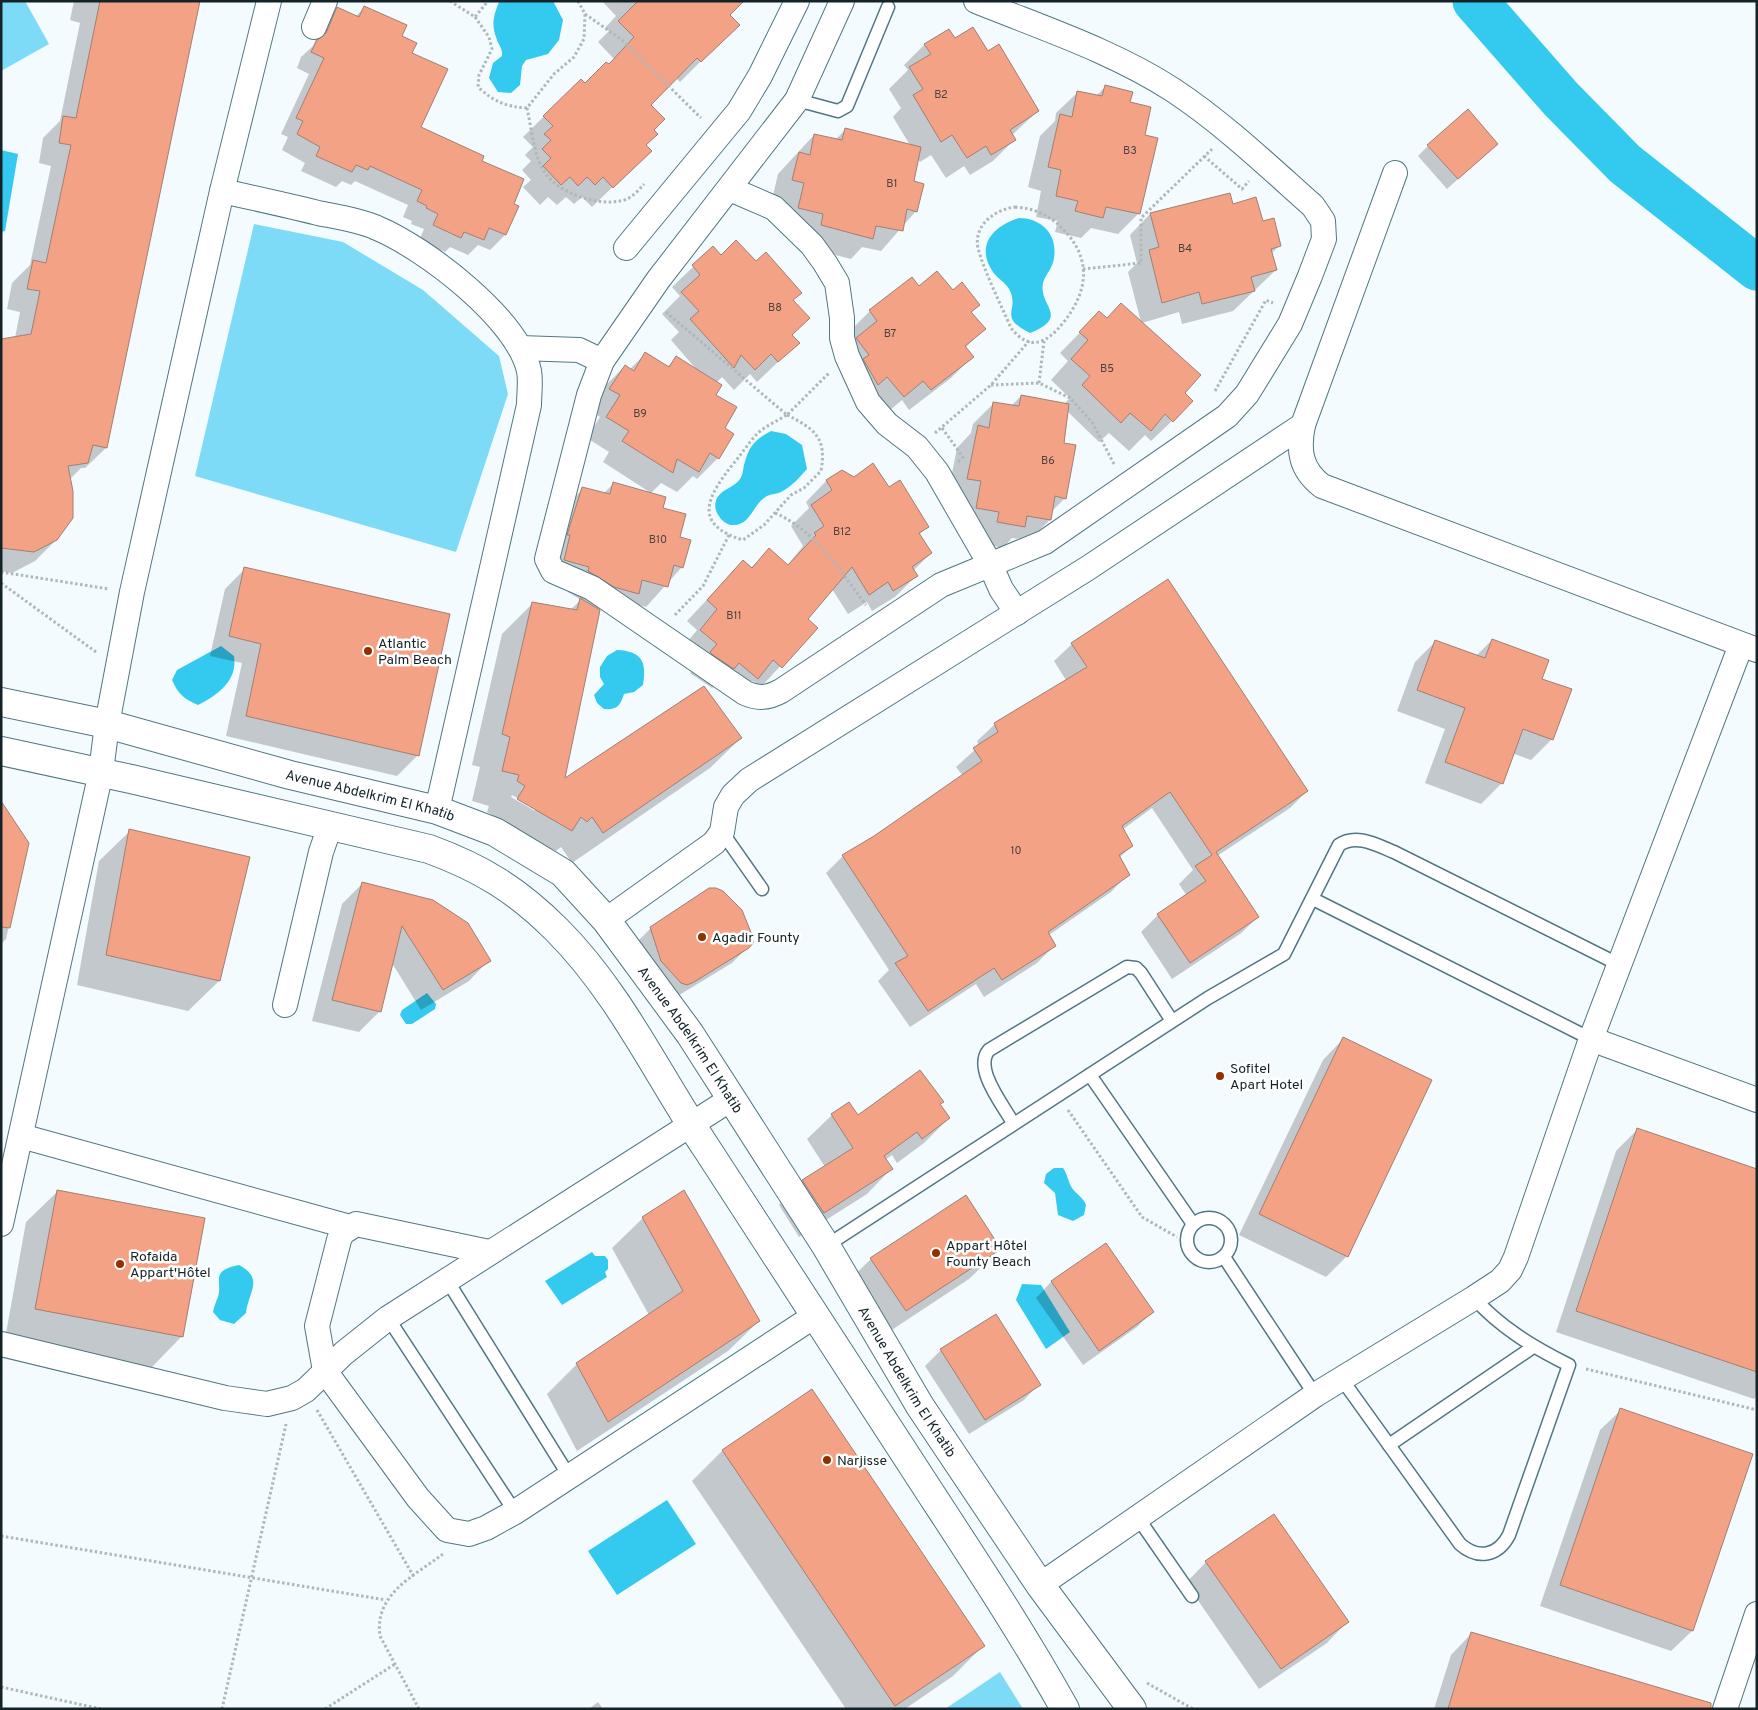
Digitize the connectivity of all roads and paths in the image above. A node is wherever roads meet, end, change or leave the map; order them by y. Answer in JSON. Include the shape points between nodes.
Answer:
{"nodes":[{"id":1,"x":269,"y":1,"type":"edge"},
{"id":2,"x":326,"y":1,"type":"edge"},
{"id":3,"x":450,"y":1,"type":"edge"},
{"id":4,"x":488,"y":1,"type":"edge"},
{"id":5,"x":578,"y":1,"type":"edge"},
{"id":6,"x":797,"y":1,"type":"edge"},
{"id":7,"x":842,"y":1,"type":"edge"},
{"id":8,"x":976,"y":1,"type":"edge"},
{"id":9,"x":888,"y":7,"type":"dead end"},
{"id":10,"x":585,"y":14,"type":"junction"},
{"id":11,"x":475,"y":17,"type":"junction"},
{"id":12,"x":314,"y":26,"type":"dead end"},
{"id":13,"x":797,"y":100,"type":"junction"},
{"id":14,"x":526,"y":108,"type":"junction"},
{"id":15,"x":706,"y":111,"type":"dead end"},
{"id":16,"x":701,"y":118,"type":"junction"},
{"id":17,"x":694,"y":125,"type":"dead end"},
{"id":18,"x":1229,"y":133,"type":"junction"},
{"id":19,"x":1204,"y":156,"type":"junction"},
{"id":20,"x":1395,"y":173,"type":"dead end"},
{"id":21,"x":1252,"y":177,"type":"dead end"},
{"id":22,"x":646,"y":182,"type":"dead end"},
{"id":23,"x":730,"y":190,"type":"junction"},
{"id":24,"x":222,"y":191,"type":"junction"},
{"id":25,"x":626,"y":248,"type":"dead end"},
{"id":26,"x":1083,"y":269,"type":"junction"},
{"id":27,"x":646,"y":295,"type":"junction"},
{"id":28,"x":1274,"y":304,"type":"dead end"},
{"id":29,"x":1044,"y":340,"type":"junction"},
{"id":30,"x":1029,"y":341,"type":"junction"},
{"id":31,"x":520,"y":348,"type":"junction"},
{"id":32,"x":847,"y":356,"type":"junction"},
{"id":33,"x":602,"y":361,"type":"junction"},
{"id":34,"x":1039,"y":383,"type":"junction"},
{"id":35,"x":991,"y":385,"type":"junction"},
{"id":36,"x":1210,"y":399,"type":"dead end"},
{"id":37,"x":788,"y":415,"type":"junction"},
{"id":38,"x":1303,"y":425,"type":"junction"},
{"id":39,"x":917,"y":447,"type":"junction"},
{"id":40,"x":1126,"y":487,"type":"junction"},
{"id":41,"x":775,"y":513,"type":"junction"},
{"id":42,"x":729,"y":535,"type":"junction"},
{"id":43,"x":990,"y":564,"type":"junction"},
{"id":44,"x":1,"y":572,"type":"edge"},
{"id":45,"x":1,"y":583,"type":"edge"},
{"id":46,"x":132,"y":592,"type":"junction"},
{"id":47,"x":1017,"y":613,"type":"junction"},
{"id":48,"x":881,"y":624,"type":"junction"},
{"id":49,"x":656,"y":633,"type":"junction"},
{"id":50,"x":1749,"y":647,"type":"edge"},
{"id":51,"x":119,"y":669,"type":"junction"},
{"id":52,"x":1,"y":702,"type":"edge"},
{"id":53,"x":107,"y":724,"type":"junction"},
{"id":54,"x":1,"y":751,"type":"edge"},
{"id":55,"x":101,"y":772,"type":"junction"},
{"id":56,"x":437,"y":810,"type":"junction"},
{"id":57,"x":330,"y":826,"type":"junction"},
{"id":58,"x":722,"y":832,"type":"junction"},
{"id":59,"x":762,"y":889,"type":"dead end"},
{"id":60,"x":1313,"y":899,"type":"junction"},
{"id":61,"x":606,"y":920,"type":"junction"},
{"id":62,"x":1620,"y":964,"type":"junction"},
{"id":63,"x":285,"y":1005,"type":"dead end"},
{"id":64,"x":1172,"y":1021,"type":"junction"},
{"id":65,"x":1591,"y":1040,"type":"junction"},
{"id":66,"x":1090,"y":1074,"type":"junction"},
{"id":67,"x":1058,"y":1095,"type":"junction"},
{"id":68,"x":731,"y":1099,"type":"junction"},
{"id":69,"x":1757,"y":1100,"type":"edge"},
{"id":70,"x":1013,"y":1123,"type":"junction"},
{"id":71,"x":690,"y":1124,"type":"junction"},
{"id":72,"x":21,"y":1136,"type":"junction"},
{"id":73,"x":1,"y":1224,"type":"edge"},
{"id":74,"x":1194,"y":1224,"type":"junction"},
{"id":75,"x":350,"y":1227,"type":"junction"},
{"id":76,"x":1187,"y":1242,"type":"junction"},
{"id":77,"x":826,"y":1246,"type":"junction"},
{"id":78,"x":488,"y":1252,"type":"junction"},
{"id":79,"x":1224,"y":1257,"type":"junction"},
{"id":80,"x":447,"y":1280,"type":"junction"},
{"id":81,"x":1474,"y":1298,"type":"junction"},
{"id":82,"x":816,"y":1315,"type":"junction"},
{"id":83,"x":388,"y":1318,"type":"junction"},
{"id":84,"x":1,"y":1344,"type":"edge"},
{"id":85,"x":1533,"y":1348,"type":"junction"},
{"id":86,"x":1569,"y":1365,"type":"junction"},
{"id":87,"x":325,"y":1371,"type":"junction"},
{"id":88,"x":1341,"y":1378,"type":"junction"},
{"id":89,"x":299,"y":1394,"type":"junction"},
{"id":90,"x":1315,"y":1395,"type":"junction"},
{"id":91,"x":1757,"y":1410,"type":"edge"},
{"id":92,"x":1388,"y":1445,"type":"junction"},
{"id":93,"x":569,"y":1476,"type":"junction"},
{"id":94,"x":514,"y":1512,"type":"junction"},
{"id":95,"x":1138,"y":1518,"type":"junction"},
{"id":96,"x":469,"y":1534,"type":"junction"},
{"id":97,"x":1,"y":1536,"type":"edge"},
{"id":98,"x":414,"y":1576,"type":"junction"},
{"id":99,"x":252,"y":1577,"type":"junction"},
{"id":100,"x":1040,"y":1585,"type":"junction"},
{"id":101,"x":1192,"y":1596,"type":"dead end"},
{"id":102,"x":386,"y":1600,"type":"junction"},
{"id":103,"x":1757,"y":1614,"type":"edge"},
{"id":104,"x":395,"y":1664,"type":"junction"},
{"id":105,"x":1113,"y":1683,"type":"junction"},
{"id":106,"x":1,"y":1687,"type":"edge"},
{"id":107,"x":101,"y":1709,"type":"edge"},
{"id":108,"x":222,"y":1709,"type":"edge"},
{"id":109,"x":325,"y":1709,"type":"edge"},
{"id":110,"x":419,"y":1709,"type":"edge"},
{"id":111,"x":1065,"y":1709,"type":"edge"},
{"id":112,"x":1132,"y":1709,"type":"edge"},
{"id":113,"x":1193,"y":1709,"type":"edge"},
{"id":114,"x":1725,"y":1709,"type":"edge"}],
"edges":[{"from":1,"to":24,"type":"street"},
{"from":2,"to":12,"type":"street"},
{"from":3,"to":11,"type":"path"},
{"from":4,"to":11,"type":"path"},
{"from":5,"to":10,"type":"path"},
{"from":6,"to":25,"type":"street","via":[[739,111]]},
{"from":7,"to":13,"type":"street"},
{"from":8,"to":18,"type":"street","via":[[1138,69],[1173,90]]},
{"from":9,"to":13,"type":"lane","via":[[847,106],[838,111]]},
{"from":10,"to":14,"type":"path","via":[[584,39],[574,57],[544,84]]},
{"from":10,"to":16,"type":"path","via":[[622,40]]},
{"from":11,"to":14,"type":"path","via":[[489,37],[492,49],[479,75],[478,87],[492,100]]},
{"from":13,"to":23,"type":"street"},
{"from":14,"to":22,"type":"path","via":[[540,165],[572,195],[587,200],[621,202]]},
{"from":15,"to":16,"type":"path"},
{"from":16,"to":17,"type":"path"},
{"from":18,"to":19,"type":"path"},
{"from":18,"to":40,"type":"street","via":[[1313,206],[1322,221],[1324,239],[1290,324],[1247,394],[1218,424]]},
{"from":19,"to":21,"type":"path","via":[[1242,189]]},
{"from":19,"to":26,"type":"path","via":[[1141,218],[1141,263]]},
{"from":20,"to":38,"type":"street"},
{"from":23,"to":27,"type":"street"},
{"from":23,"to":32,"type":"street","via":[[774,208],[812,244],[837,283],[842,338]]},
{"from":24,"to":31,"type":"street","via":[[377,228],[435,264],[487,305]]},
{"from":24,"to":46,"type":"street"},
{"from":26,"to":29,"type":"path","via":[[1078,303],[1058,332]]},
{"from":26,"to":30,"type":"path","via":[[1074,243],[1056,222],[1044,214],[1015,207],[1005,208],[988,218],[980,232],[978,247],[1011,328]]},
{"from":27,"to":33,"type":"street"},
{"from":27,"to":37,"type":"path"},
{"from":28,"to":36,"type":"path","via":[[1266,300]]},
{"from":29,"to":30,"type":"path"},
{"from":29,"to":34,"type":"path"},
{"from":30,"to":35,"type":"path"},
{"from":31,"to":33,"type":"street","via":[[579,350]]},
{"from":31,"to":56,"type":"street","via":[[529,371],[529,405]]},
{"from":32,"to":37,"type":"path"},
{"from":32,"to":39,"type":"street","via":[[871,406],[887,424]]},
{"from":33,"to":49,"type":"street","via":[[589,395],[547,564],[556,573],[592,588]]},
{"from":34,"to":35,"type":"path"},
{"from":34,"to":40,"type":"path","via":[[1070,398],[1092,422]]},
{"from":35,"to":39,"type":"path"},
{"from":37,"to":41,"type":"path","via":[[809,426],[817,435],[822,444],[823,460],[821,472],[814,480],[791,494]]},
{"from":37,"to":42,"type":"path","via":[[756,436],[712,493],[708,509],[716,524]]},
{"from":38,"to":47,"type":"street"},
{"from":38,"to":50,"type":"street","via":[[1300,442],[1305,469],[1322,486]]},
{"from":39,"to":43,"type":"street","via":[[936,472]]},
{"from":40,"to":43,"type":"street","via":[[1045,542]]},
{"from":41,"to":42,"type":"path","via":[[743,540]]},
{"from":41,"to":48,"type":"path","via":[[805,531]]},
{"from":42,"to":49,"type":"path","via":[[697,593]]},
{"from":43,"to":47,"type":"street","via":[[1001,590]]},
{"from":43,"to":48,"type":"street","via":[[941,585]]},
{"from":44,"to":46,"type":"path"},
{"from":45,"to":51,"type":"path"},
{"from":46,"to":51,"type":"street"},
{"from":47,"to":58,"type":"street","via":[[749,780],[733,795],[726,808]]},
{"from":48,"to":49,"type":"street","via":[[781,691],[762,698],[745,693]]},
{"from":50,"to":62,"type":"street"},
{"from":51,"to":53,"type":"street"},
{"from":52,"to":53,"type":"street","name":"Avenue Abdelkrim El Khatib"},
{"from":53,"to":55,"type":"street"},
{"from":53,"to":56,"type":"street","name":"Avenue Abdelkrim El Khatib","via":[[290,775]]},
{"from":54,"to":55,"type":"street"},
{"from":55,"to":57,"type":"street"},
{"from":55,"to":72,"type":"street"},
{"from":56,"to":61,"type":"street","name":"Avenue Abdelkrim El Khatib","via":[[495,832],[563,873]]},
{"from":57,"to":63,"type":"street"},
{"from":57,"to":71,"type":"street","via":[[429,849],[466,863],[494,878],[526,902],[589,965],[625,1016]]},
{"from":58,"to":59,"type":"lane"},
{"from":58,"to":61,"type":"street","via":[[714,843]]},
{"from":60,"to":62,"type":"lane","via":[[1339,845],[1357,839],[1394,852]]},
{"from":60,"to":64,"type":"lane","via":[[1284,954]]},
{"from":60,"to":65,"type":"lane"},
{"from":61,"to":68,"type":"street","name":"Avenue Abdelkrim El Khatib","via":[[690,1034]]},
{"from":62,"to":65,"type":"street"},
{"from":64,"to":66,"type":"lane"},
{"from":64,"to":70,"type":"lane","via":[[1142,973],[1127,967],[989,1050],[983,1060],[985,1072]]},
{"from":65,"to":69,"type":"street"},
{"from":65,"to":81,"type":"street","via":[[1529,1225],[1510,1270],[1500,1281]]},
{"from":66,"to":67,"type":"lane"},
{"from":66,"to":74,"type":"lane"},
{"from":67,"to":70,"type":"lane"},
{"from":67,"to":76,"type":"path","via":[[1142,1217]]},
{"from":68,"to":71,"type":"street"},
{"from":68,"to":77,"type":"street","name":"Avenue Abdelkrim El Khatib"},
{"from":70,"to":77,"type":"lane"},
{"from":71,"to":78,"type":"street"},
{"from":71,"to":82,"type":"street"},
{"from":72,"to":73,"type":"street"},
{"from":72,"to":75,"type":"street"},
{"from":74,"to":76,"type":"lane","via":[[1188,1232]]},
{"from":74,"to":79,"type":"lane","via":[[1200,1219],[1216,1219],[1229,1228],[1232,1244]]},
{"from":75,"to":78,"type":"street","via":[[367,1225]]},
{"from":75,"to":87,"type":"street","via":[[339,1240],[317,1326]]},
{"from":76,"to":79,"type":"lane","via":[[1189,1250],[1201,1262],[1217,1262]]},
{"from":77,"to":100,"type":"street","name":"Avenue Abdelkrim El Khatib","via":[[920,1406]]},
{"from":78,"to":80,"type":"street"},
{"from":79,"to":90,"type":"lane"},
{"from":80,"to":83,"type":"street"},
{"from":80,"to":93,"type":"lane"},
{"from":81,"to":85,"type":"lane","via":[[1492,1318]]},
{"from":81,"to":88,"type":"street"},
{"from":82,"to":93,"type":"street"},
{"from":82,"to":111,"type":"street","via":[[1001,1602]]},
{"from":83,"to":87,"type":"street"},
{"from":83,"to":94,"type":"lane"},
{"from":84,"to":89,"type":"street","via":[[250,1403],[281,1402]]},
{"from":85,"to":86,"type":"lane"},
{"from":85,"to":92,"type":"lane"},
{"from":86,"to":91,"type":"path"},
{"from":86,"to":92,"type":"lane","via":[[1509,1535],[1497,1551],[1487,1555],[1467,1551]]},
{"from":87,"to":89,"type":"street"},
{"from":87,"to":96,"type":"street","via":[[436,1519],[447,1530]]},
{"from":88,"to":90,"type":"street"},
{"from":88,"to":92,"type":"lane"},
{"from":89,"to":98,"type":"path"},
{"from":89,"to":99,"type":"path"},
{"from":90,"to":95,"type":"street"},
{"from":93,"to":94,"type":"street"},
{"from":94,"to":96,"type":"street"},
{"from":95,"to":100,"type":"street"},
{"from":95,"to":101,"type":"lane"},
{"from":96,"to":98,"type":"path"},
{"from":97,"to":99,"type":"path"},
{"from":98,"to":102,"type":"path"},
{"from":99,"to":102,"type":"path"},
{"from":99,"to":108,"type":"path"},
{"from":100,"to":105,"type":"street","name":"Avenue Abdelkrim El Khatib"},
{"from":102,"to":104,"type":"path","via":[[380,1611],[379,1629]]},
{"from":103,"to":114,"type":"street"},
{"from":104,"to":109,"type":"path"},
{"from":104,"to":110,"type":"path"},
{"from":105,"to":112,"type":"street","name":"Avenue Abdelkrim El Khatib"},
{"from":105,"to":113,"type":"path","via":[[1127,1675]]},
{"from":106,"to":107,"type":"path"}]}
